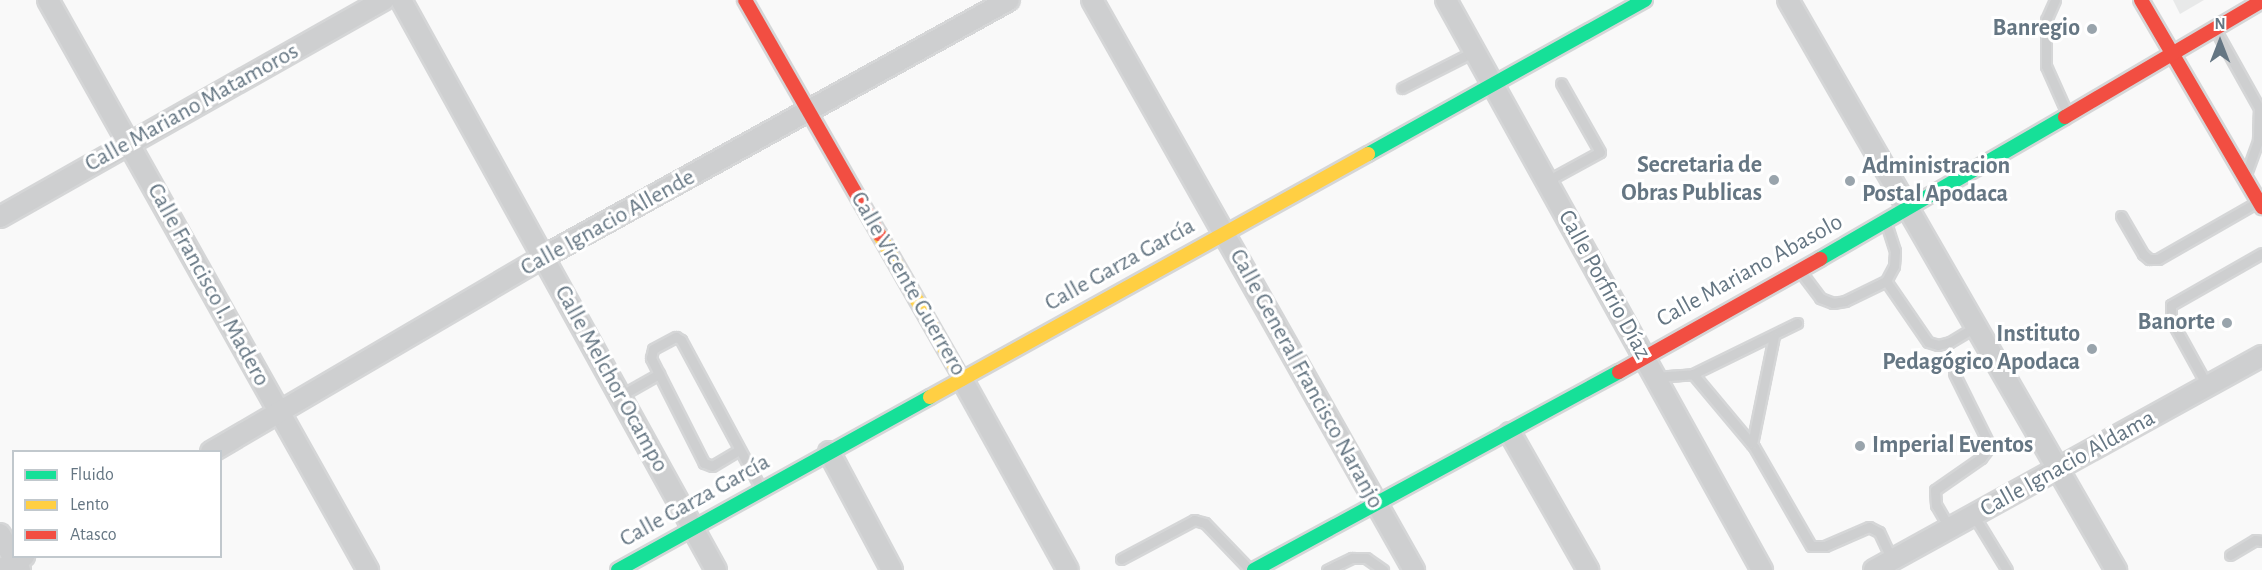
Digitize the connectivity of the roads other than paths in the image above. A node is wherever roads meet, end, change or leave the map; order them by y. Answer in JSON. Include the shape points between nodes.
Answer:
{"nodes":[{"id":1,"x":48,"y":0,"type":"edge"},
{"id":2,"x":384,"y":0,"type":"edge"},
{"id":3,"x":401,"y":0,"type":"edge"},
{"id":4,"x":745,"y":0,"type":"edge"},
{"id":5,"x":1009,"y":0,"type":"edge"},
{"id":6,"x":1092,"y":0,"type":"edge"},
{"id":7,"x":1446,"y":0,"type":"edge"},
{"id":8,"x":1645,"y":0,"type":"edge"},
{"id":9,"x":1788,"y":0,"type":"edge"},
{"id":10,"x":2055,"y":0,"type":"edge"},
{"id":11,"x":2140,"y":0,"type":"edge"},
{"id":12,"x":2262,"y":1,"type":"edge"},
{"id":13,"x":2214,"y":29,"type":"junction"},
{"id":14,"x":1475,"y":51,"type":"junction"},
{"id":15,"x":2170,"y":54,"type":"junction"},
{"id":16,"x":1561,"y":83,"type":"dead end"},
{"id":17,"x":1495,"y":87,"type":"junction"},
{"id":18,"x":1402,"y":88,"type":"dead end"},
{"id":19,"x":809,"y":112,"type":"junction"},
{"id":20,"x":2067,"y":114,"type":"junction"},
{"id":21,"x":128,"y":142,"type":"junction"},
{"id":22,"x":1547,"y":181,"type":"junction"},
{"id":23,"x":2255,"y":190,"type":"edge"},
{"id":24,"x":1908,"y":209,"type":"junction"},
{"id":25,"x":2121,"y":216,"type":"dead end"},
{"id":26,"x":0,"y":217,"type":"edge"},
{"id":27,"x":1886,"y":222,"type":"junction"},
{"id":28,"x":1224,"y":233,"type":"junction"},
{"id":29,"x":2262,"y":253,"type":"edge"},
{"id":30,"x":543,"y":257,"type":"junction"},
{"id":31,"x":1799,"y":270,"type":"junction"},
{"id":32,"x":1886,"y":281,"type":"junction"},
{"id":33,"x":1797,"y":323,"type":"dead end"},
{"id":34,"x":1976,"y":327,"type":"junction"},
{"id":35,"x":1774,"y":336,"type":"junction"},
{"id":36,"x":1642,"y":356,"type":"junction"},
{"id":37,"x":2262,"y":356,"type":"edge"},
{"id":38,"x":1954,"y":373,"type":"dead end"},
{"id":39,"x":659,"y":374,"type":"junction"},
{"id":40,"x":1693,"y":374,"type":"junction"},
{"id":41,"x":1654,"y":377,"type":"junction"},
{"id":42,"x":962,"y":379,"type":"junction"},
{"id":43,"x":2208,"y":387,"type":"junction"},
{"id":44,"x":620,"y":396,"type":"junction"},
{"id":45,"x":279,"y":413,"type":"junction"},
{"id":46,"x":1510,"y":434,"type":"junction"},
{"id":47,"x":1752,"y":444,"type":"junction"},
{"id":48,"x":214,"y":450,"type":"edge"},
{"id":49,"x":739,"y":450,"type":"junction"},
{"id":50,"x":829,"y":452,"type":"junction"},
{"id":51,"x":2058,"y":470,"type":"junction"},
{"id":52,"x":761,"y":489,"type":"junction"},
{"id":53,"x":1377,"y":505,"type":"junction"},
{"id":54,"x":1974,"y":516,"type":"junction"},
{"id":55,"x":693,"y":527,"type":"junction"},
{"id":56,"x":1950,"y":529,"type":"junction"},
{"id":57,"x":0,"y":534,"type":"edge"},
{"id":58,"x":2262,"y":541,"type":"edge"},
{"id":59,"x":2230,"y":555,"type":"dead end"},
{"id":60,"x":1122,"y":559,"type":"dead end"},
{"id":61,"x":1892,"y":560,"type":"junction"},
{"id":62,"x":15,"y":564,"type":"edge"},
{"id":63,"x":368,"y":570,"type":"edge"},
{"id":64,"x":618,"y":570,"type":"edge"},
{"id":65,"x":716,"y":570,"type":"edge"},
{"id":66,"x":892,"y":570,"type":"edge"},
{"id":67,"x":1068,"y":570,"type":"edge"},
{"id":68,"x":1252,"y":570,"type":"edge"},
{"id":69,"x":1327,"y":570,"type":"edge"},
{"id":70,"x":1383,"y":570,"type":"edge"},
{"id":71,"x":1414,"y":570,"type":"edge"},
{"id":72,"x":1588,"y":570,"type":"edge"},
{"id":73,"x":1762,"y":570,"type":"edge"},
{"id":74,"x":1874,"y":570,"type":"edge"},
{"id":75,"x":2007,"y":570,"type":"edge"},
{"id":76,"x":2116,"y":570,"type":"edge"}],
"edges":[{"from":1,"to":21,"type":"street","name":"Calle Francisco I. Madero"},
{"from":2,"to":21,"type":"street","name":"Calle Mariano Matamoros"},
{"from":3,"to":30,"type":"street","name":"Calle Melchor Ocampo"},
{"from":4,"to":19,"type":"street","name":"Calle Vicente Guerrero"},
{"from":5,"to":19,"type":"street","name":"Calle Ignacio Allende"},
{"from":6,"to":28,"type":"street","name":"Calle General Francisco Naranjo"},
{"from":7,"to":14,"type":"street","name":"Calle Porfirio Díaz"},
{"from":8,"to":17,"type":"street","name":"Calle Garza García"},
{"from":9,"to":24,"type":"street"},
{"from":10,"to":20,"type":"lane","via":[[2046,20],[2046,66]]},
{"from":11,"to":15,"type":"street"},
{"from":12,"to":13,"type":"street","name":"Calle Mariano Abasolo"},
{"from":13,"to":15,"type":"street","name":"Calle Mariano Abasolo"},
{"from":13,"to":23,"type":"lane","via":[[2259,108]]},
{"from":14,"to":17,"type":"street","name":"Calle Porfirio Díaz"},
{"from":14,"to":18,"type":"lane"},
{"from":15,"to":20,"type":"street","name":"Calle Mariano Abasolo"},
{"from":15,"to":23,"type":"street"},
{"from":16,"to":22,"type":"lane","via":[[1600,152]]},
{"from":17,"to":22,"type":"street","name":"Calle Porfirio Díaz"},
{"from":17,"to":28,"type":"street","name":"Calle Garza García"},
{"from":19,"to":30,"type":"street","name":"Calle Ignacio Allende"},
{"from":19,"to":42,"type":"street","name":"Calle Vicente Guerrero"},
{"from":20,"to":24,"type":"street","name":"Calle Mariano Abasolo"},
{"from":21,"to":26,"type":"street","name":"Calle Mariano Matamoros"},
{"from":21,"to":45,"type":"street","name":"Calle Francisco I. Madero"},
{"from":22,"to":36,"type":"street","name":"Calle Porfirio Díaz"},
{"from":23,"to":25,"type":"lane","via":[[2158,259],[2143,254]]},
{"from":24,"to":27,"type":"street","name":"Calle Mariano Abasolo"},
{"from":24,"to":34,"type":"street"},
{"from":27,"to":31,"type":"street","name":"Calle Mariano Abasolo"},
{"from":27,"to":32,"type":"lane","via":[[1895,251],[1894,266]]},
{"from":28,"to":42,"type":"street","name":"Calle Garza García"},
{"from":28,"to":53,"type":"street","name":"Calle General Francisco Naranjo"},
{"from":29,"to":43,"type":"lane","via":[[2171,305],[2171,320]]},
{"from":30,"to":44,"type":"street","name":"Calle Melchor Ocampo"},
{"from":30,"to":45,"type":"street","name":"Calle Ignacio Allende"},
{"from":31,"to":32,"type":"lane","via":[[1820,298],[1833,303]]},
{"from":31,"to":36,"type":"street","name":"Calle Mariano Abasolo"},
{"from":32,"to":34,"type":"lane","via":[[1928,342],[1950,342]]},
{"from":33,"to":35,"type":"lane"},
{"from":34,"to":51,"type":"street"},
{"from":35,"to":40,"type":"lane"},
{"from":35,"to":47,"type":"lane"},
{"from":36,"to":41,"type":"street","name":"Calle Porfirio Díaz"},
{"from":36,"to":46,"type":"street","name":"Calle Mariano Abasolo"},
{"from":37,"to":43,"type":"street","name":"Calle Ignacio Aldama"},
{"from":38,"to":56,"type":"lane","via":[[1990,446],[1981,458],[1935,490],[1936,505]]},
{"from":39,"to":44,"type":"lane"},
{"from":39,"to":49,"type":"lane","via":[[704,463],[712,466]]},
{"from":39,"to":49,"type":"lane","via":[[651,351],[678,338]]},
{"from":40,"to":41,"type":"lane"},
{"from":40,"to":47,"type":"lane"},
{"from":41,"to":73,"type":"street","name":"Calle Porfirio Díaz"},
{"from":42,"to":50,"type":"street","name":"Calle Garza García"},
{"from":42,"to":67,"type":"street","name":"Calle Vicente Guerrero"},
{"from":43,"to":51,"type":"street","name":"Calle Ignacio Aldama"},
{"from":44,"to":55,"type":"street","name":"Calle Melchor Ocampo"},
{"from":45,"to":48,"type":"street","name":"Calle Ignacio Allende"},
{"from":45,"to":63,"type":"street","name":"Calle Francisco I. Madero"},
{"from":46,"to":53,"type":"street","name":"Calle Mariano Abasolo"},
{"from":46,"to":72,"type":"street"},
{"from":47,"to":61,"type":"lane","via":[[1811,546],[1825,546],[1869,527],[1879,532]]},
{"from":49,"to":52,"type":"lane"},
{"from":50,"to":52,"type":"street","name":"Calle Garza García"},
{"from":50,"to":66,"type":"street"},
{"from":51,"to":54,"type":"street","name":"Calle Ignacio Aldama"},
{"from":51,"to":76,"type":"street"},
{"from":52,"to":55,"type":"street","name":"Calle Garza García"},
{"from":53,"to":68,"type":"street","name":"Calle Mariano Abasolo"},
{"from":53,"to":71,"type":"street","name":"Calle General Francisco Naranjo"},
{"from":54,"to":56,"type":"street","name":"Calle Ignacio Aldama"},
{"from":54,"to":75,"type":"lane"},
{"from":55,"to":64,"type":"street","name":"Calle Garza García"},
{"from":55,"to":65,"type":"street","name":"Calle Melchor Ocampo"},
{"from":56,"to":61,"type":"street","name":"Calle Ignacio Aldama"},
{"from":57,"to":62,"type":"street"},
{"from":58,"to":59,"type":"lane","via":[[2255,540]]},
{"from":60,"to":68,"type":"lane","via":[[1194,520],[1205,523]]},
{"from":61,"to":74,"type":"street","name":"Calle Ignacio Aldama"},
{"from":69,"to":70,"type":"lane","via":[[1352,558],[1366,558]]}]}
